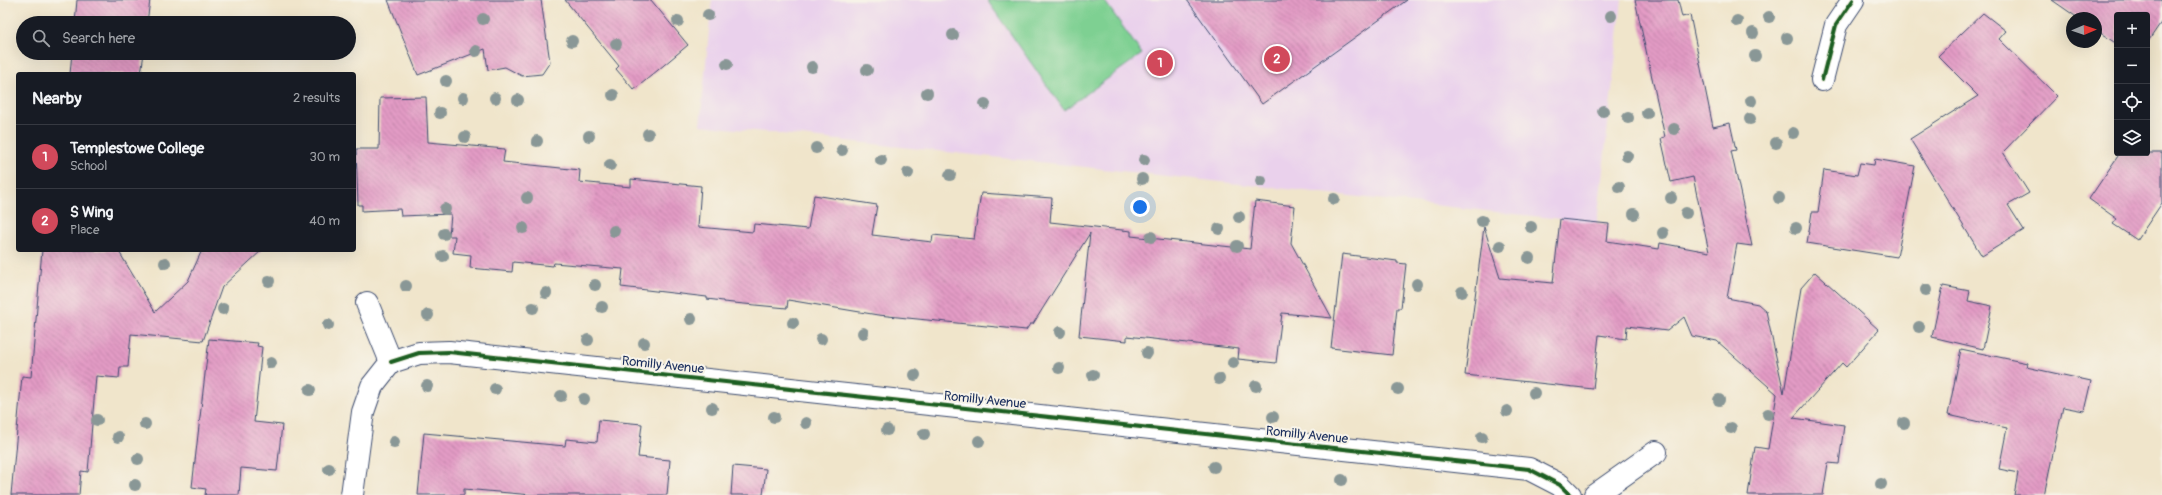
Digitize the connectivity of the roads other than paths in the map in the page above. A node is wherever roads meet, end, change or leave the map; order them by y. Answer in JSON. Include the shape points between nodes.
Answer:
{"nodes":[{"id":1,"x":1853,"y":0,"type":"edge"},
{"id":2,"x":1822,"y":80,"type":"dead end"},
{"id":3,"x":367,"y":303,"type":"dead end"},
{"id":4,"x":391,"y":362,"type":"junction"},
{"id":5,"x":1656,"y":452,"type":"dead end"},
{"id":6,"x":352,"y":495,"type":"edge"},
{"id":7,"x":1570,"y":495,"type":"edge"},
{"id":8,"x":1595,"y":495,"type":"edge"}],
"edges":[{"from":1,"to":2,"type":"street","via":[[1836,25]]},
{"from":3,"to":4,"type":"street"},
{"from":4,"to":6,"type":"street","via":[[372,386],[363,412]]},
{"from":4,"to":7,"type":"street","name":"Romilly Avenue","via":[[419,353],[449,352],[1514,467],[1530,469],[1560,485]]},
{"from":5,"to":8,"type":"street"}]}
